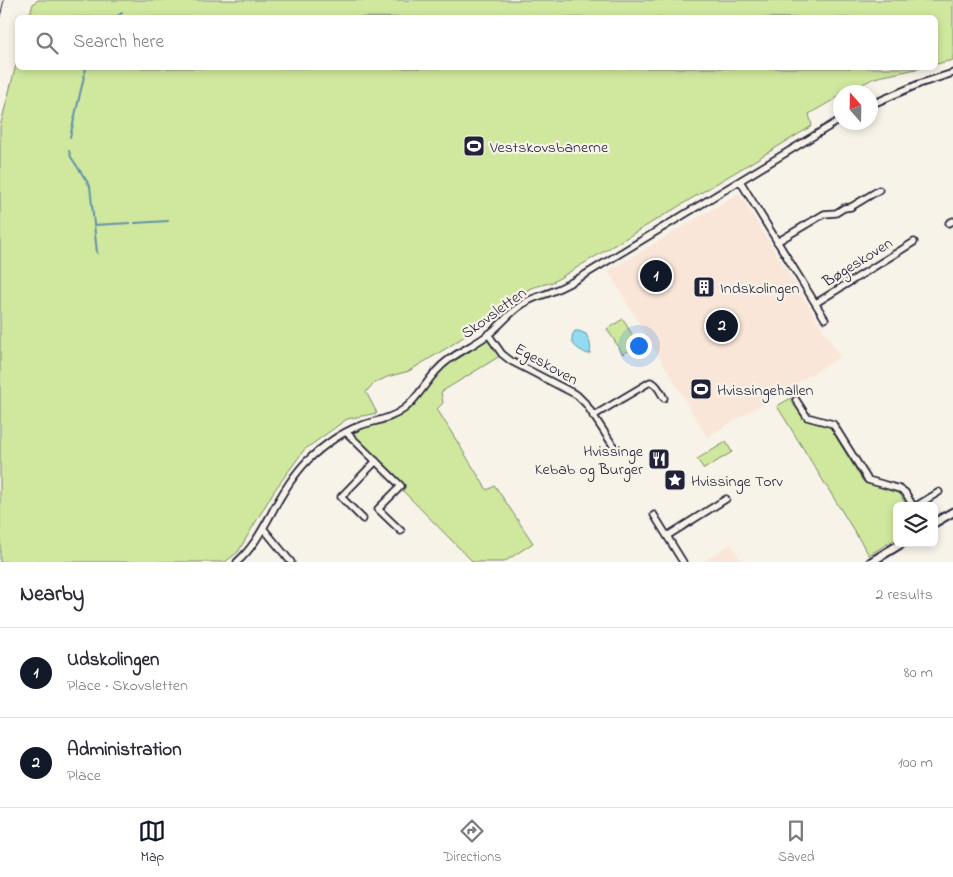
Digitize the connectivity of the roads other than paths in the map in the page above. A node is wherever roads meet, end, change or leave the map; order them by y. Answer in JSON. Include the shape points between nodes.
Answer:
{"nodes":[{"id":1,"x":953,"y":73,"type":"edge"},
{"id":2,"x":878,"y":102,"type":"edge"},
{"id":3,"x":833,"y":124,"type":"edge"},
{"id":4,"x":740,"y":180,"type":"junction"},
{"id":5,"x":879,"y":190,"type":"dead end"},
{"id":6,"x":778,"y":242,"type":"junction"},
{"id":7,"x":914,"y":242,"type":"dead end"},
{"id":8,"x":816,"y":303,"type":"junction"},
{"id":9,"x":825,"y":318,"type":"dead end"},
{"id":10,"x":488,"y":334,"type":"junction"},
{"id":11,"x":664,"y":398,"type":"dead end"},
{"id":12,"x":796,"y":400,"type":"dead end"},
{"id":13,"x":593,"y":416,"type":"junction"},
{"id":14,"x":346,"y":432,"type":"junction"},
{"id":15,"x":614,"y":447,"type":"dead end"},
{"id":16,"x":376,"y":461,"type":"junction"},
{"id":17,"x":939,"y":492,"type":"dead end"},
{"id":18,"x":726,"y":499,"type":"dead end"},
{"id":19,"x":911,"y":502,"type":"edge"},
{"id":20,"x":921,"y":502,"type":"edge"},
{"id":21,"x":953,"y":512,"type":"edge"},
{"id":22,"x":654,"y":515,"type":"dead end"},
{"id":23,"x":363,"y":519,"type":"dead end"},
{"id":24,"x":938,"y":521,"type":"edge"},
{"id":25,"x":263,"y":528,"type":"junction"},
{"id":26,"x":401,"y":531,"type":"dead end"},
{"id":27,"x":668,"y":536,"type":"junction"},
{"id":28,"x":896,"y":547,"type":"edge"},
{"id":29,"x":237,"y":562,"type":"edge"},
{"id":30,"x":291,"y":562,"type":"edge"},
{"id":31,"x":683,"y":562,"type":"edge"},
{"id":32,"x":872,"y":562,"type":"edge"}],
"edges":[{"from":1,"to":2,"type":"street"},
{"from":3,"to":4,"type":"street","name":"Skovsletten"},
{"from":4,"to":6,"type":"street","name":"Bøgeskoven"},
{"from":4,"to":10,"type":"street","name":"Skovsletten","via":[[585,275],[524,303]]},
{"from":5,"to":6,"type":"street","via":[[851,207],[824,214]]},
{"from":6,"to":8,"type":"street","name":"Bøgeskoven"},
{"from":7,"to":8,"type":"street","name":"Bøgeskoven"},
{"from":8,"to":9,"type":"street","name":"Bøgeskoven"},
{"from":10,"to":13,"type":"street","name":"Egeskoven","via":[[502,354],[577,395]]},
{"from":10,"to":14,"type":"street","name":"Skovsletten","via":[[437,369],[405,408],[390,417]]},
{"from":11,"to":13,"type":"street","via":[[650,382]]},
{"from":12,"to":19,"type":"street","via":[[807,417],[833,424],[868,480],[900,489]]},
{"from":13,"to":15,"type":"street","name":"Egeskoven"},
{"from":14,"to":16,"type":"street"},
{"from":14,"to":25,"type":"street","name":"Skovsletten","via":[[324,446],[300,468],[284,489]]},
{"from":16,"to":23,"type":"street","via":[[340,497]]},
{"from":16,"to":26,"type":"street","via":[[401,486],[378,509]]},
{"from":17,"to":20,"type":"street"},
{"from":18,"to":27,"type":"street"},
{"from":21,"to":24,"type":"street"},
{"from":22,"to":27,"type":"street"},
{"from":25,"to":29,"type":"street","name":"Skovsletten"},
{"from":25,"to":30,"type":"street"},
{"from":27,"to":31,"type":"street"},
{"from":28,"to":32,"type":"street"}]}
